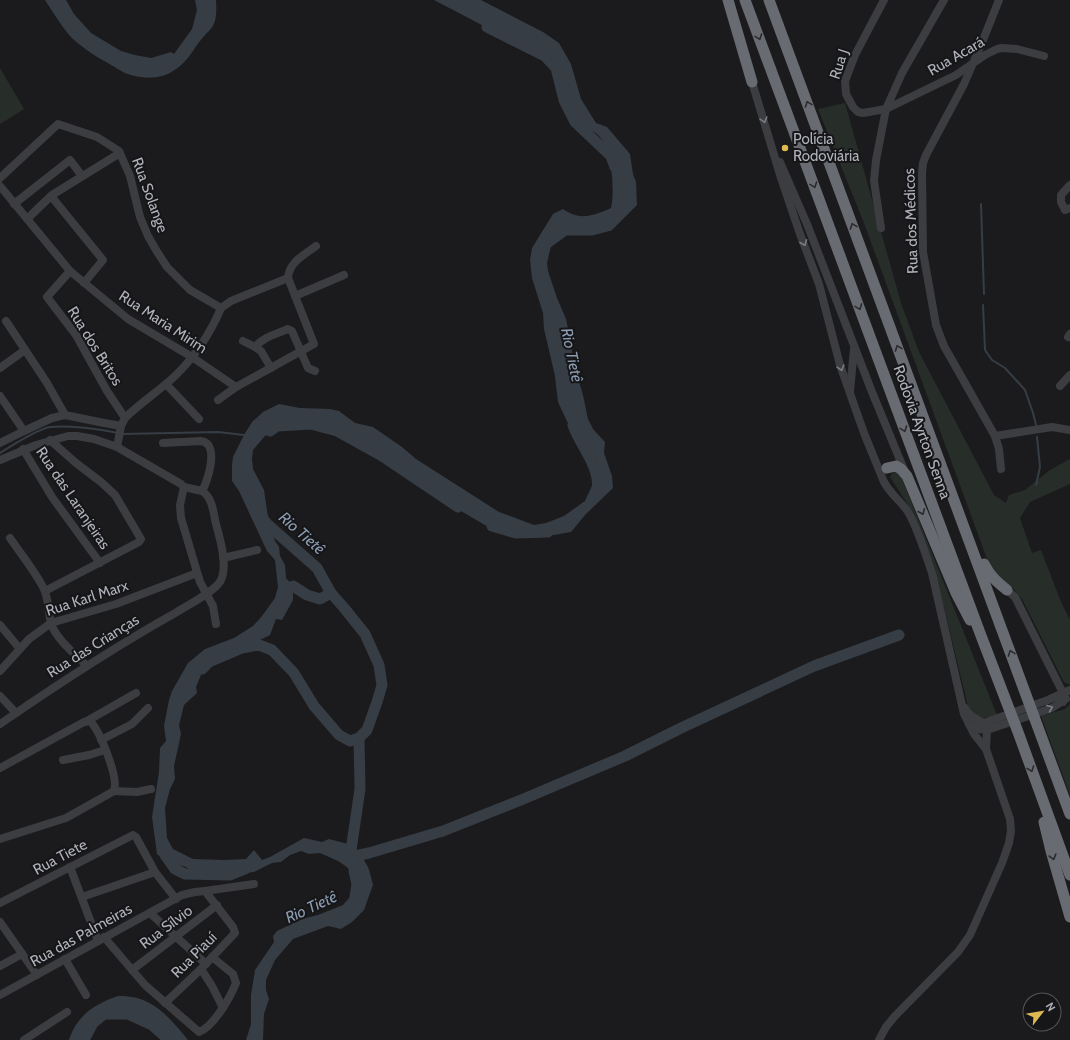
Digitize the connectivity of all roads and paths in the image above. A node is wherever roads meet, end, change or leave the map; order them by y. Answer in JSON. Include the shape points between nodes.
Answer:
{"nodes":[{"id":1,"x":728,"y":0,"type":"edge"},
{"id":2,"x":745,"y":0,"type":"edge"},
{"id":3,"x":770,"y":0,"type":"edge"},
{"id":4,"x":884,"y":0,"type":"edge"},
{"id":5,"x":944,"y":0,"type":"edge"},
{"id":6,"x":999,"y":0,"type":"edge"},
{"id":7,"x":1044,"y":56,"type":"dead end"},
{"id":8,"x":973,"y":64,"type":"junction"},
{"id":9,"x":752,"y":82,"type":"joint"},
{"id":10,"x":886,"y":109,"type":"junction"},
{"id":11,"x":768,"y":136,"type":"junction"},
{"id":12,"x":120,"y":153,"type":"junction"},
{"id":13,"x":82,"y":176,"type":"junction"},
{"id":14,"x":0,"y":178,"type":"edge"},
{"id":15,"x":1070,"y":185,"type":"edge"},
{"id":16,"x":0,"y":186,"type":"edge"},
{"id":17,"x":51,"y":196,"type":"junction"},
{"id":18,"x":14,"y":204,"type":"junction"},
{"id":19,"x":1070,"y":208,"type":"edge"},
{"id":20,"x":27,"y":219,"type":"junction"},
{"id":21,"x":881,"y":228,"type":"dead end"},
{"id":22,"x":316,"y":246,"type":"dead end"},
{"id":23,"x":70,"y":272,"type":"junction"},
{"id":24,"x":344,"y":275,"type":"dead end"},
{"id":25,"x":288,"y":278,"type":"junction"},
{"id":26,"x":84,"y":283,"type":"junction"},
{"id":27,"x":295,"y":296,"type":"junction"},
{"id":28,"x":221,"y":308,"type":"junction"},
{"id":29,"x":6,"y":321,"type":"dead end"},
{"id":30,"x":243,"y":341,"type":"dead end"},
{"id":31,"x":854,"y":346,"type":"junction"},
{"id":32,"x":256,"y":347,"type":"junction"},
{"id":33,"x":25,"y":350,"type":"junction"},
{"id":34,"x":301,"y":351,"type":"junction"},
{"id":35,"x":192,"y":357,"type":"junction"},
{"id":36,"x":0,"y":368,"type":"edge"},
{"id":37,"x":271,"y":368,"type":"junction"},
{"id":38,"x":315,"y":371,"type":"dead end"},
{"id":39,"x":1070,"y":375,"type":"edge"},
{"id":40,"x":166,"y":384,"type":"junction"},
{"id":41,"x":1060,"y":386,"type":"dead end"},
{"id":42,"x":236,"y":387,"type":"junction"},
{"id":43,"x":850,"y":395,"type":"junction"},
{"id":44,"x":0,"y":396,"type":"edge"},
{"id":45,"x":218,"y":400,"type":"dead end"},
{"id":46,"x":65,"y":415,"type":"junction"},
{"id":47,"x":199,"y":419,"type":"dead end"},
{"id":48,"x":122,"y":424,"type":"junction"},
{"id":49,"x":1070,"y":430,"type":"edge"},
{"id":50,"x":24,"y":431,"type":"junction"},
{"id":51,"x":995,"y":436,"type":"junction"},
{"id":52,"x":50,"y":440,"type":"junction"},
{"id":53,"x":933,"y":442,"type":"junction"},
{"id":54,"x":0,"y":443,"type":"edge"},
{"id":55,"x":163,"y":443,"type":"dead end"},
{"id":56,"x":117,"y":444,"type":"junction"},
{"id":57,"x":23,"y":449,"type":"junction"},
{"id":58,"x":896,"y":450,"type":"junction"},
{"id":59,"x":0,"y":460,"type":"edge"},
{"id":60,"x":887,"y":468,"type":"junction"},
{"id":61,"x":1001,"y":469,"type":"dead end"},
{"id":62,"x":907,"y":476,"type":"junction"},
{"id":63,"x":884,"y":482,"type":"junction"},
{"id":64,"x":184,"y":487,"type":"junction"},
{"id":65,"x":202,"y":491,"type":"junction"},
{"id":66,"x":10,"y":538,"type":"dead end"},
{"id":67,"x":257,"y":550,"type":"dead end"},
{"id":68,"x":223,"y":558,"type":"junction"},
{"id":69,"x":100,"y":563,"type":"junction"},
{"id":70,"x":197,"y":573,"type":"junction"},
{"id":71,"x":1007,"y":590,"type":"junction"},
{"id":72,"x":45,"y":591,"type":"junction"},
{"id":73,"x":204,"y":596,"type":"junction"},
{"id":74,"x":992,"y":602,"type":"junction"},
{"id":75,"x":51,"y":623,"type":"junction"},
{"id":76,"x":216,"y":624,"type":"dead end"},
{"id":77,"x":0,"y":625,"type":"edge"},
{"id":78,"x":980,"y":633,"type":"junction"},
{"id":79,"x":20,"y":649,"type":"junction"},
{"id":80,"x":88,"y":666,"type":"junction"},
{"id":81,"x":0,"y":671,"type":"edge"},
{"id":82,"x":1054,"y":676,"type":"junction"},
{"id":83,"x":136,"y":693,"type":"dead end"},
{"id":84,"x":1068,"y":693,"type":"edge"},
{"id":85,"x":0,"y":696,"type":"edge"},
{"id":86,"x":1048,"y":700,"type":"junction"},
{"id":87,"x":962,"y":704,"type":"junction"},
{"id":88,"x":148,"y":708,"type":"dead end"},
{"id":89,"x":16,"y":713,"type":"junction"},
{"id":90,"x":88,"y":721,"type":"junction"},
{"id":91,"x":0,"y":724,"type":"edge"},
{"id":92,"x":969,"y":724,"type":"junction"},
{"id":93,"x":985,"y":726,"type":"junction"},
{"id":94,"x":101,"y":740,"type":"junction"},
{"id":95,"x":986,"y":749,"type":"junction"},
{"id":96,"x":105,"y":750,"type":"junction"},
{"id":97,"x":63,"y":760,"type":"dead end"},
{"id":98,"x":0,"y":768,"type":"edge"},
{"id":99,"x":151,"y":789,"type":"dead end"},
{"id":100,"x":114,"y":791,"type":"junction"},
{"id":101,"x":1040,"y":792,"type":"junction"},
{"id":102,"x":1070,"y":814,"type":"edge"},
{"id":103,"x":0,"y":839,"type":"edge"},
{"id":104,"x":70,"y":867,"type":"junction"},
{"id":105,"x":155,"y":872,"type":"junction"},
{"id":106,"x":1070,"y":875,"type":"edge"},
{"id":107,"x":254,"y":884,"type":"dead end"},
{"id":108,"x":205,"y":891,"type":"junction"},
{"id":109,"x":82,"y":897,"type":"junction"},
{"id":110,"x":176,"y":898,"type":"junction"},
{"id":111,"x":0,"y":903,"type":"edge"},
{"id":112,"x":217,"y":905,"type":"junction"},
{"id":113,"x":150,"y":913,"type":"junction"},
{"id":114,"x":1070,"y":917,"type":"edge"},
{"id":115,"x":0,"y":922,"type":"edge"},
{"id":116,"x":176,"y":937,"type":"junction"},
{"id":117,"x":101,"y":939,"type":"junction"},
{"id":118,"x":22,"y":954,"type":"junction"},
{"id":119,"x":65,"y":959,"type":"junction"},
{"id":120,"x":206,"y":963,"type":"junction"},
{"id":121,"x":0,"y":966,"type":"edge"},
{"id":122,"x":132,"y":970,"type":"junction"},
{"id":123,"x":37,"y":975,"type":"junction"},
{"id":124,"x":86,"y":994,"type":"dead end"},
{"id":125,"x":0,"y":995,"type":"edge"},
{"id":126,"x":165,"y":1003,"type":"junction"},
{"id":127,"x":221,"y":1011,"type":"junction"},
{"id":128,"x":67,"y":1012,"type":"dead end"},
{"id":129,"x":24,"y":1040,"type":"edge"},
{"id":130,"x":879,"y":1040,"type":"edge"}],
"edges":[{"from":1,"to":9,"type":"highway"},
{"from":2,"to":78,"type":"highway","name":"Rodovia Ayrton Senna","one_way":true},
{"from":53,"to":3,"type":"highway","name":"Rodovia Ayrton Senna","one_way":true},
{"from":4,"to":10,"type":"street","name":"Rua J","via":[[855,55],[844,88],[848,100],[858,112]]},
{"from":5,"to":10,"type":"street","via":[[902,73]]},
{"from":6,"to":8,"type":"street","name":"Rua dos Médicos"},
{"from":7,"to":8,"type":"street","name":"Rua Acará","via":[[1002,48],[985,55]]},
{"from":8,"to":10,"type":"street","name":"Rua Acará"},
{"from":8,"to":51,"type":"street","name":"Rua dos Médicos","via":[[923,163],[923,252],[938,334]]},
{"from":9,"to":11,"type":"street","one_way":true},
{"from":10,"to":21,"type":"street","via":[[874,182]]},
{"from":11,"to":31,"type":"street","via":[[805,218]]},
{"from":11,"to":43,"type":"street","one_way":true,"via":[[780,178],[819,284]]},
{"from":12,"to":13,"type":"street"},
{"from":12,"to":14,"type":"street","name":"Rua Solange","via":[[97,137],[58,124]]},
{"from":12,"to":28,"type":"street","name":"Rua Solange","via":[[130,176],[140,218],[167,267],[190,290]]},
{"from":13,"to":17,"type":"street"},
{"from":13,"to":18,"type":"street","via":[[70,160]]},
{"from":15,"to":19,"type":"street","via":[[1060,195],[1065,210]]},
{"from":16,"to":18,"type":"street","name":"Rua Maria Mirim"},
{"from":17,"to":20,"type":"street"},
{"from":17,"to":26,"type":"street","via":[[103,260]]},
{"from":18,"to":20,"type":"street","name":"Rua Maria Mirim"},
{"from":20,"to":23,"type":"street","name":"Rua Maria Mirim"},
{"from":22,"to":25,"type":"street","via":[[293,263],[288,270]]},
{"from":23,"to":26,"type":"street","name":"Rua Maria Mirim"},
{"from":23,"to":48,"type":"street","name":"Rua dos Britos","via":[[47,296],[76,335]]},
{"from":24,"to":27,"type":"street"},
{"from":25,"to":27,"type":"street"},
{"from":25,"to":28,"type":"street","via":[[231,301]]},
{"from":26,"to":35,"type":"street","name":"Rua Maria Mirim","via":[[128,319]]},
{"from":27,"to":34,"type":"street","via":[[314,344]]},
{"from":28,"to":35,"type":"street","via":[[213,326]]},
{"from":29,"to":33,"type":"street"},
{"from":30,"to":32,"type":"street"},
{"from":31,"to":43,"type":"street"},
{"from":31,"to":58,"type":"street"},
{"from":32,"to":34,"type":"street","via":[[266,338],[288,329],[292,331]]},
{"from":32,"to":37,"type":"street"},
{"from":33,"to":36,"type":"street"},
{"from":33,"to":46,"type":"street"},
{"from":34,"to":37,"type":"street"},
{"from":34,"to":38,"type":"street","via":[[308,368]]},
{"from":35,"to":40,"type":"street"},
{"from":35,"to":42,"type":"street","name":"Rua Maria Mirim"},
{"from":37,"to":42,"type":"street"},
{"from":39,"to":41,"type":"street"},
{"from":40,"to":47,"type":"street"},
{"from":40,"to":48,"type":"street"},
{"from":42,"to":45,"type":"street"},
{"from":43,"to":63,"type":"street"},
{"from":44,"to":50,"type":"street"},
{"from":46,"to":48,"type":"street"},
{"from":46,"to":50,"type":"street"},
{"from":48,"to":56,"type":"street"},
{"from":49,"to":51,"type":"street","via":[[1052,427]]},
{"from":50,"to":54,"type":"street"},
{"from":51,"to":61,"type":"street","name":"Rua dos Médicos"},
{"from":52,"to":56,"type":"street","via":[[77,436]]},
{"from":52,"to":57,"type":"street"},
{"from":52,"to":69,"type":"street","via":[[115,495],[141,538],[139,542]]},
{"from":53,"to":71,"type":"highway","via":[[946,464],[989,574]]},
{"from":53,"to":74,"type":"highway","name":"Rodovia Ayrton Senna"},
{"from":55,"to":65,"type":"street","via":[[206,441],[211,463],[207,483]]},
{"from":56,"to":64,"type":"street"},
{"from":57,"to":59,"type":"street"},
{"from":57,"to":69,"type":"street","name":"Rua das Laranjeiras","via":[[61,509]]},
{"from":58,"to":60,"type":"street"},
{"from":58,"to":62,"type":"street"},
{"from":60,"to":62,"type":"highway","via":[[896,466]]},
{"from":60,"to":63,"type":"street"},
{"from":62,"to":78,"type":"highway","one_way":true,"via":[[956,593],[967,616]]},
{"from":63,"to":87,"type":"street","via":[[888,491],[906,509],[912,520],[932,573]]},
{"from":64,"to":65,"type":"street"},
{"from":64,"to":70,"type":"street","via":[[180,505],[181,518]]},
{"from":65,"to":68,"type":"street","name":"Rua das Crianças","via":[[209,496]]},
{"from":66,"to":72,"type":"street"},
{"from":67,"to":68,"type":"street"},
{"from":68,"to":73,"type":"street","name":"Rua das Crianças","via":[[221,581]]},
{"from":69,"to":72,"type":"street"},
{"from":70,"to":73,"type":"street"},
{"from":70,"to":75,"type":"street","name":"Rua Karl Marx","via":[[116,604]]},
{"from":71,"to":74,"type":"highway","via":[[1002,589],[994,593]]},
{"from":71,"to":82,"type":"street","via":[[1015,597]]},
{"from":72,"to":75,"type":"street"},
{"from":73,"to":76,"type":"street","via":[[213,606]]},
{"from":73,"to":80,"type":"street","name":"Rua das Crianças"},
{"from":102,"to":74,"type":"highway","name":"Rodovia Ayrton Senna","one_way":true},
{"from":75,"to":79,"type":"street","name":"Rua Karl Marx"},
{"from":75,"to":80,"type":"street","via":[[60,637]]},
{"from":77,"to":79,"type":"street"},
{"from":78,"to":101,"type":"highway","name":"Rodovia Ayrton Senna","one_way":true},
{"from":79,"to":81,"type":"street","name":"Rua Karl Marx"},
{"from":80,"to":89,"type":"street","name":"Rua das Crianças"},
{"from":82,"to":84,"type":"street"},
{"from":82,"to":86,"type":"street","via":[[1054,691]]},
{"from":83,"to":90,"type":"street"},
{"from":84,"to":86,"type":"street"},
{"from":93,"to":84,"type":"street","one_way":true,"via":[[1052,708],[1063,702]]},
{"from":85,"to":89,"type":"street"},
{"from":86,"to":93,"type":"street"},
{"from":87,"to":92,"type":"street"},
{"from":87,"to":93,"type":"street","via":[[968,713]]},
{"from":88,"to":94,"type":"street","via":[[132,724]]},
{"from":89,"to":91,"type":"street","name":"Rua das Crianças"},
{"from":90,"to":94,"type":"street"},
{"from":90,"to":98,"type":"street"},
{"from":92,"to":93,"type":"street","via":[[979,729]]},
{"from":92,"to":95,"type":"street"},
{"from":93,"to":95,"type":"street"},
{"from":94,"to":96,"type":"street"},
{"from":95,"to":130,"type":"street","via":[[1010,819],[1009,843],[970,935],[958,952],[895,1016]]},
{"from":96,"to":97,"type":"street"},
{"from":96,"to":100,"type":"street","via":[[113,772]]},
{"from":99,"to":100,"type":"street","via":[[137,792]]},
{"from":100,"to":103,"type":"street","via":[[66,818]]},
{"from":101,"to":106,"type":"highway","name":"Rodovia Ayrton Senna"},
{"from":101,"to":114,"type":"highway","one_way":true,"via":[[1042,814]]},
{"from":104,"to":105,"type":"street","name":"Rua Tiete","via":[[133,835]]},
{"from":104,"to":109,"type":"street"},
{"from":104,"to":111,"type":"street","name":"Rua Tiete"},
{"from":105,"to":109,"type":"street"},
{"from":105,"to":110,"type":"street"},
{"from":107,"to":108,"type":"street"},
{"from":108,"to":110,"type":"street"},
{"from":108,"to":112,"type":"street","name":"Rua Piauí"},
{"from":109,"to":117,"type":"street"},
{"from":110,"to":113,"type":"street","name":"Rua das Palmeiras"},
{"from":112,"to":116,"type":"street","name":"Rua Sílvio"},
{"from":112,"to":120,"type":"street","name":"Rua Piauí","via":[[235,933]]},
{"from":113,"to":116,"type":"street"},
{"from":113,"to":117,"type":"street","name":"Rua das Palmeiras"},
{"from":115,"to":118,"type":"street"},
{"from":116,"to":120,"type":"street"},
{"from":116,"to":122,"type":"street","name":"Rua Sílvio"},
{"from":117,"to":119,"type":"street","name":"Rua das Palmeiras"},
{"from":117,"to":122,"type":"street"},
{"from":118,"to":121,"type":"street"},
{"from":118,"to":123,"type":"street"},
{"from":119,"to":123,"type":"street","name":"Rua das Palmeiras"},
{"from":119,"to":124,"type":"street"},
{"from":120,"to":126,"type":"street","name":"Rua Piauí"},
{"from":120,"to":127,"type":"street"},
{"from":120,"to":127,"type":"street","via":[[231,972],[236,980]]},
{"from":122,"to":126,"type":"street"},
{"from":123,"to":125,"type":"street","name":"Rua das Palmeiras"},
{"from":126,"to":127,"type":"street","via":[[199,1032]]},
{"from":128,"to":129,"type":"street"}]}
